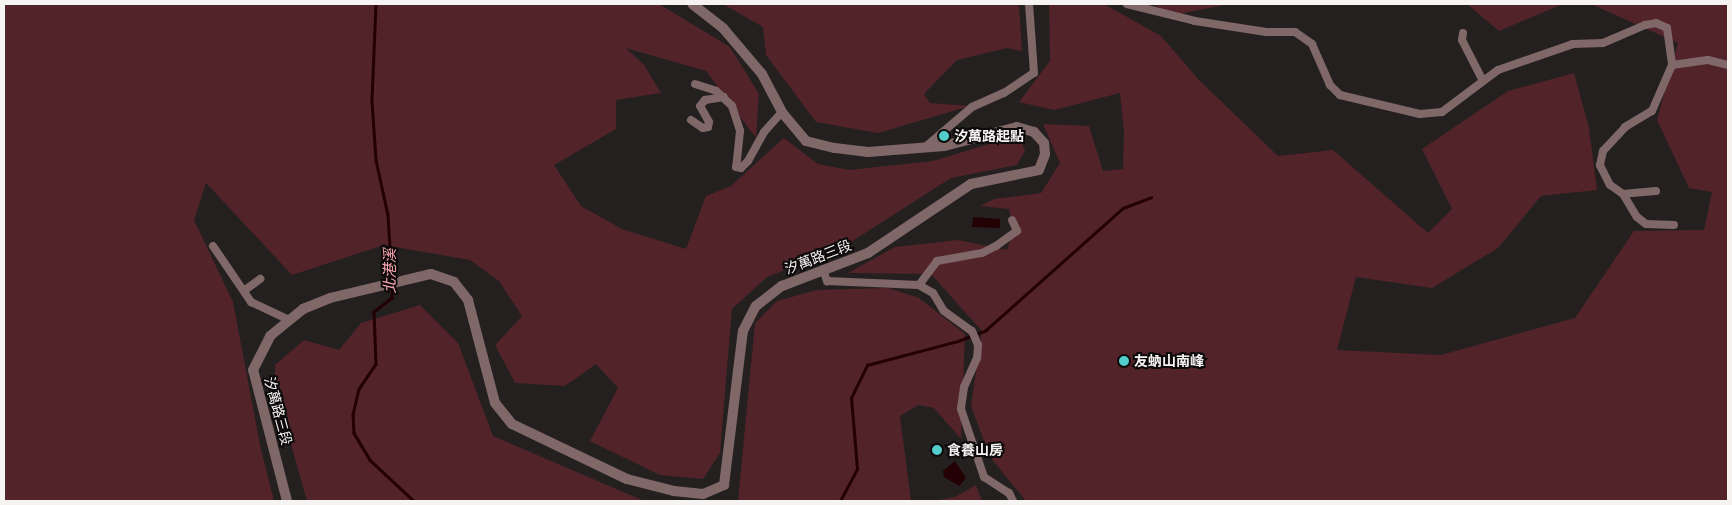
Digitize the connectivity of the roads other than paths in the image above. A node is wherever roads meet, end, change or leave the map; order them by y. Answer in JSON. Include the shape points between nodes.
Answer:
{"nodes":[{"id":1,"x":692,"y":4,"type":"edge"},
{"id":2,"x":1028,"y":4,"type":"edge"},
{"id":3,"x":1127,"y":4,"type":"edge"},
{"id":4,"x":1463,"y":33,"type":"dead end"},
{"id":5,"x":1728,"y":64,"type":"edge"},
{"id":6,"x":1672,"y":65,"type":"junction"},
{"id":7,"x":1482,"y":79,"type":"junction"},
{"id":8,"x":695,"y":84,"type":"dead end"},
{"id":9,"x":724,"y":98,"type":"junction"},
{"id":10,"x":782,"y":112,"type":"junction"},
{"id":11,"x":691,"y":120,"type":"dead end"},
{"id":12,"x":924,"y":148,"type":"junction"},
{"id":13,"x":1656,"y":191,"type":"dead end"},
{"id":14,"x":1623,"y":194,"type":"junction"},
{"id":15,"x":1012,"y":220,"type":"dead end"},
{"id":16,"x":1674,"y":225,"type":"dead end"},
{"id":17,"x":213,"y":246,"type":"dead end"},
{"id":18,"x":823,"y":269,"type":"junction"},
{"id":19,"x":260,"y":279,"type":"dead end"},
{"id":20,"x":919,"y":285,"type":"junction"},
{"id":21,"x":245,"y":290,"type":"junction"},
{"id":22,"x":289,"y":320,"type":"junction"},
{"id":23,"x":287,"y":501,"type":"edge"},
{"id":24,"x":1013,"y":501,"type":"edge"}],
"edges":[{"from":1,"to":10,"type":"street","name":"汐萬路三段","via":[[723,28],[762,74]]},
{"from":2,"to":12,"type":"street","via":[[1034,73],[1004,93],[972,107]]},
{"from":3,"to":7,"type":"street","via":[[1195,21],[1266,32],[1294,32],[1312,44],[1330,85],[1340,95],[1420,114],[1442,112]]},
{"from":4,"to":7,"type":"street","via":[[1462,40]]},
{"from":5,"to":6,"type":"street","via":[[1708,60]]},
{"from":6,"to":7,"type":"street","via":[[1667,28],[1656,23],[1644,24],[1603,43],[1573,44],[1498,70]]},
{"from":6,"to":14,"type":"street","via":[[1652,111],[1625,127],[1603,151],[1600,165],[1604,175],[1610,185]]},
{"from":8,"to":9,"type":"street"},
{"from":9,"to":10,"type":"street","via":[[732,106],[740,131],[736,167],[741,168],[748,161],[764,132]]},
{"from":9,"to":11,"type":"street","via":[[705,100],[700,106],[709,122],[708,127],[703,128]]},
{"from":10,"to":12,"type":"street","name":"汐萬路三段","via":[[806,141],[868,152]]},
{"from":12,"to":18,"type":"street","name":"汐萬路三段","via":[[1017,127],[1034,132],[1044,143],[1045,154],[1040,170],[971,184],[868,253]]},
{"from":13,"to":14,"type":"street"},
{"from":14,"to":16,"type":"street","via":[[1637,217],[1646,224]]},
{"from":15,"to":20,"type":"street","via":[[1017,231],[996,246],[936,261]]},
{"from":17,"to":21,"type":"street"},
{"from":18,"to":20,"type":"street","via":[[827,281]]},
{"from":18,"to":22,"type":"street","name":"汐萬路三段","via":[[782,286],[756,306],[748,318],[743,331],[724,485],[703,494],[674,491],[627,479],[512,424],[496,403],[468,300],[454,282],[431,274],[330,298],[303,309]]},
{"from":19,"to":21,"type":"street"},
{"from":20,"to":24,"type":"street","via":[[934,293],[944,311],[972,330],[977,358],[964,387],[961,409],[984,477],[1009,493]]},
{"from":21,"to":22,"type":"street","via":[[251,302]]},
{"from":22,"to":23,"type":"street","name":"汐萬路三段","via":[[270,336],[253,370]]}]}
